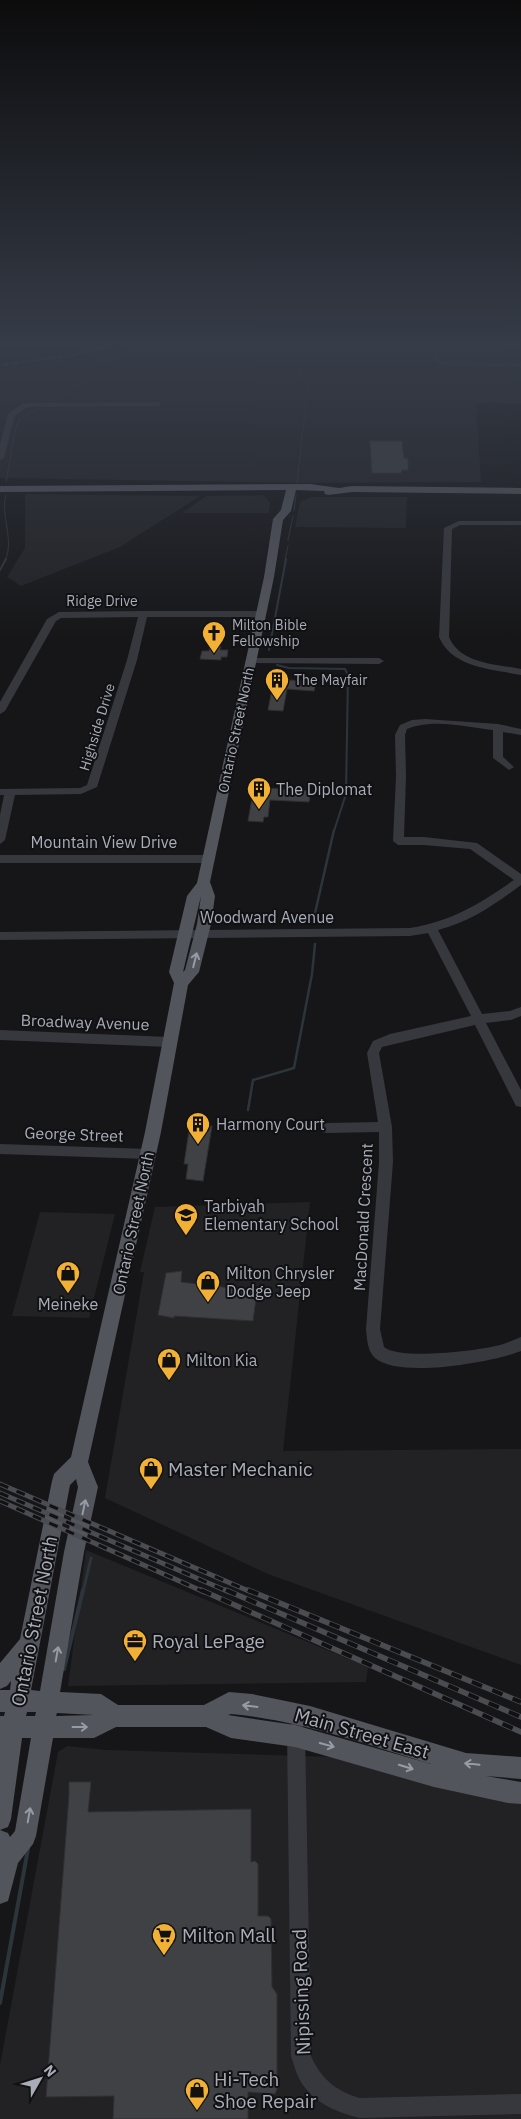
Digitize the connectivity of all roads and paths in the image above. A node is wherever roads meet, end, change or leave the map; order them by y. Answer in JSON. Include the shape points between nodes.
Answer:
{"nodes":[{"id":1,"x":4,"y":442,"type":"edge"},
{"id":2,"x":0,"y":458,"type":"edge"},
{"id":3,"x":0,"y":489,"type":"edge"},
{"id":4,"x":287,"y":489,"type":"junction"},
{"id":5,"x":521,"y":491,"type":"edge"},
{"id":6,"x":521,"y":523,"type":"edge"},
{"id":7,"x":143,"y":614,"type":"junction"},
{"id":8,"x":260,"y":614,"type":"junction"},
{"id":9,"x":250,"y":661,"type":"junction"},
{"id":10,"x":378,"y":661,"type":"dead end"},
{"id":11,"x":521,"y":672,"type":"edge"},
{"id":12,"x":0,"y":711,"type":"edge"},
{"id":13,"x":498,"y":728,"type":"junction"},
{"id":14,"x":521,"y":732,"type":"edge"},
{"id":15,"x":510,"y":768,"type":"dead end"},
{"id":16,"x":5,"y":792,"type":"edge"},
{"id":17,"x":0,"y":840,"type":"edge"},
{"id":18,"x":0,"y":859,"type":"edge"},
{"id":19,"x":208,"y":859,"type":"junction"},
{"id":20,"x":521,"y":879,"type":"edge"},
{"id":21,"x":203,"y":884,"type":"junction"},
{"id":22,"x":432,"y":929,"type":"junction"},
{"id":23,"x":185,"y":934,"type":"junction"},
{"id":24,"x":201,"y":934,"type":"junction"},
{"id":25,"x":0,"y":936,"type":"edge"},
{"id":26,"x":181,"y":983,"type":"junction"},
{"id":27,"x":521,"y":1011,"type":"edge"},
{"id":28,"x":480,"y":1019,"type":"junction"},
{"id":29,"x":0,"y":1034,"type":"edge"},
{"id":30,"x":169,"y":1042,"type":"junction"},
{"id":31,"x":521,"y":1102,"type":"edge"},
{"id":32,"x":384,"y":1127,"type":"junction"},
{"id":33,"x":326,"y":1128,"type":"dead end"},
{"id":34,"x":0,"y":1149,"type":"edge"},
{"id":35,"x":148,"y":1154,"type":"junction"},
{"id":36,"x":521,"y":1344,"type":"edge"},
{"id":37,"x":79,"y":1462,"type":"junction"},
{"id":38,"x":29,"y":1644,"type":"junction"},
{"id":39,"x":0,"y":1679,"type":"edge"},
{"id":40,"x":10,"y":1701,"type":"edge"},
{"id":41,"x":48,"y":1702,"type":"junction"},
{"id":42,"x":296,"y":1714,"type":"junction"},
{"id":43,"x":114,"y":1716,"type":"junction"},
{"id":44,"x":206,"y":1716,"type":"junction"},
{"id":45,"x":6,"y":1727,"type":"edge"},
{"id":46,"x":44,"y":1727,"type":"junction"},
{"id":47,"x":295,"y":1736,"type":"junction"},
{"id":48,"x":521,"y":1768,"type":"edge"},
{"id":49,"x":521,"y":1793,"type":"edge"},
{"id":50,"x":0,"y":1812,"type":"edge"},
{"id":51,"x":0,"y":1819,"type":"edge"},
{"id":52,"x":4,"y":1849,"type":"edge"},
{"id":53,"x":0,"y":1893,"type":"edge"},
{"id":54,"x":521,"y":2104,"type":"edge"}],
"edges":[{"from":1,"to":2,"type":"street"},
{"from":3,"to":4,"type":"main road","via":[[222,489],[228,492]]},
{"from":4,"to":5,"type":"main road","via":[[326,492]]},
{"from":4,"to":8,"type":"main road","name":"Ontario Street North","via":[[286,510],[280,517]]},
{"from":6,"to":11,"type":"street","via":[[459,523],[448,528],[444,637],[448,648],[463,658]]},
{"from":7,"to":8,"type":"street","name":"Ridge Drive"},
{"from":7,"to":12,"type":"street","name":"Ridge Drive","via":[[64,614],[54,617]]},
{"from":7,"to":16,"type":"street","name":"Highside Drive","via":[[92,787],[81,791]]},
{"from":8,"to":9,"type":"main road","name":"Ontario Street North"},
{"from":9,"to":10,"type":"street"},
{"from":9,"to":19,"type":"main road","name":"Ontario Street North"},
{"from":13,"to":14,"type":"street"},
{"from":13,"to":15,"type":"street","via":[[498,758]]},
{"from":13,"to":20,"type":"street","via":[[422,722],[403,727],[400,735],[398,841],[473,846]]},
{"from":16,"to":17,"type":"street"},
{"from":18,"to":19,"type":"street","name":"Mountain View Drive"},
{"from":19,"to":21,"type":"main road","name":"Ontario Street North"},
{"from":20,"to":22,"type":"street","name":"Woodward Avenue","via":[[474,913]]},
{"from":21,"to":23,"type":"main road","name":"Ontario Street North","via":[[194,896]]},
{"from":21,"to":24,"type":"main road","name":"Ontario Street North","via":[[208,896]]},
{"from":22,"to":24,"type":"street","name":"Woodward Avenue","via":[[410,932]]},
{"from":22,"to":28,"type":"street"},
{"from":23,"to":24,"type":"street","name":"Woodward Avenue"},
{"from":23,"to":25,"type":"street","name":"Woodward Avenue"},
{"from":23,"to":26,"type":"main road","name":"Ontario Street North","via":[[176,972]]},
{"from":26,"to":24,"type":"main road","name":"Ontario Street North","one_way":true,"via":[[192,972]]},
{"from":26,"to":30,"type":"main road","name":"Ontario Street North"},
{"from":27,"to":28,"type":"street"},
{"from":28,"to":31,"type":"street"},
{"from":28,"to":32,"type":"street","name":"MacDonald Crescent","via":[[377,1044],[373,1053]]},
{"from":29,"to":30,"type":"street","name":"Broadway Avenue"},
{"from":30,"to":35,"type":"main road","name":"Ontario Street North"},
{"from":32,"to":33,"type":"street"},
{"from":32,"to":36,"type":"street","name":"MacDonald Crescent","via":[[386,1162],[373,1329],[374,1344],[380,1354],[394,1360],[458,1359],[493,1354]]},
{"from":34,"to":35,"type":"street","name":"George Street"},
{"from":35,"to":37,"type":"main road","name":"Ontario Street North"},
{"from":37,"to":38,"type":"main road","name":"Ontario Street North","via":[[61,1481]]},
{"from":41,"to":37,"type":"main road","name":"Ontario Street North","one_way":true,"via":[[88,1487]]},
{"from":38,"to":39,"type":"main road"},
{"from":38,"to":40,"type":"main road","name":"Ontario Street North"},
{"from":40,"to":41,"type":"main road","name":"Main Street East"},
{"from":40,"to":45,"type":"main road","name":"Ontario Street North"},
{"from":41,"to":43,"type":"main road","name":"Main Street East","via":[[101,1705]]},
{"from":41,"to":46,"type":"main road","name":"Ontario Street North"},
{"from":42,"to":44,"type":"main road","name":"Main Street East","one_way":true,"via":[[229,1703]]},
{"from":42,"to":47,"type":"street","name":"Nipissing Road"},
{"from":48,"to":42,"type":"main road","name":"Main Street East","one_way":true,"via":[[466,1764]]},
{"from":43,"to":44,"type":"main road","name":"Main Street East"},
{"from":46,"to":43,"type":"main road","name":"Main Street East","one_way":true,"via":[[94,1727]]},
{"from":44,"to":47,"type":"main road","name":"Main Street East","via":[[231,1727]]},
{"from":45,"to":46,"type":"main road","name":"Main Street East"},
{"from":45,"to":50,"type":"main road","name":"Ontario Street North"},
{"from":52,"to":46,"type":"main road","name":"Ontario Street North","one_way":true,"via":[[25,1836]]},
{"from":47,"to":49,"type":"main road","name":"Main Street East","one_way":true,"via":[[434,1776]]},
{"from":47,"to":54,"type":"street","name":"Nipissing Road","via":[[301,2056],[310,2078],[342,2103],[360,2108]]},
{"from":50,"to":51,"type":"main road","name":"Ontario Street North"},
{"from":52,"to":53,"type":"main road"}]}
